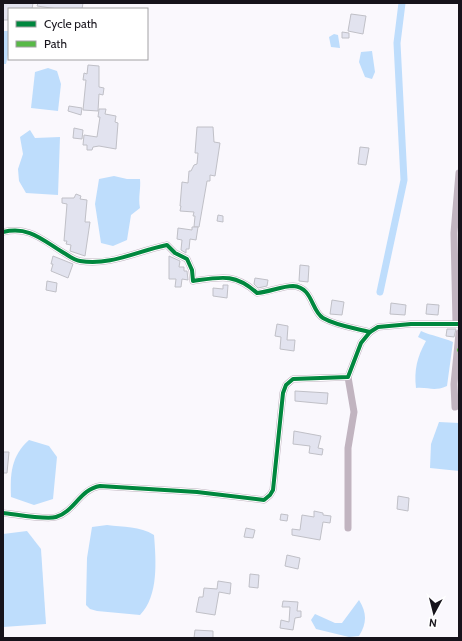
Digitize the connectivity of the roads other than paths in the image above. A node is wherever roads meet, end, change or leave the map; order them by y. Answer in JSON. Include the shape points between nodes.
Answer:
{"nodes":[{"id":1,"x":459,"y":173,"type":"edge"},
{"id":2,"x":3,"y":232,"type":"edge"},
{"id":3,"x":458,"y":324,"type":"edge"},
{"id":4,"x":370,"y":332,"type":"junction"},
{"id":5,"x":459,"y":333,"type":"edge"},
{"id":6,"x":458,"y":350,"type":"edge"},
{"id":7,"x":348,"y":377,"type":"junction"},
{"id":8,"x":455,"y":408,"type":"dead end"},
{"id":9,"x":3,"y":513,"type":"edge"},
{"id":10,"x":348,"y":528,"type":"dead end"}],
"edges":[{"from":1,"to":3,"type":"street","via":[[454,232]]},
{"from":2,"to":4,"type":"street","via":[[29,231],[80,261],[111,261],[166,245],[187,259],[193,281],[230,277],[247,284],[257,293],[293,286],[309,294],[322,318]]},
{"from":3,"to":4,"type":"street","via":[[411,324],[378,327]]},
{"from":4,"to":7,"type":"street","via":[[361,343]]},
{"from":5,"to":6,"type":"street"},
{"from":6,"to":8,"type":"street","via":[[454,384]]},
{"from":7,"to":9,"type":"street","via":[[293,379],[286,385],[273,490],[264,500],[197,492],[100,486],[87,490],[62,514],[54,518]]},
{"from":7,"to":10,"type":"street","via":[[354,412],[348,448]]}]}
